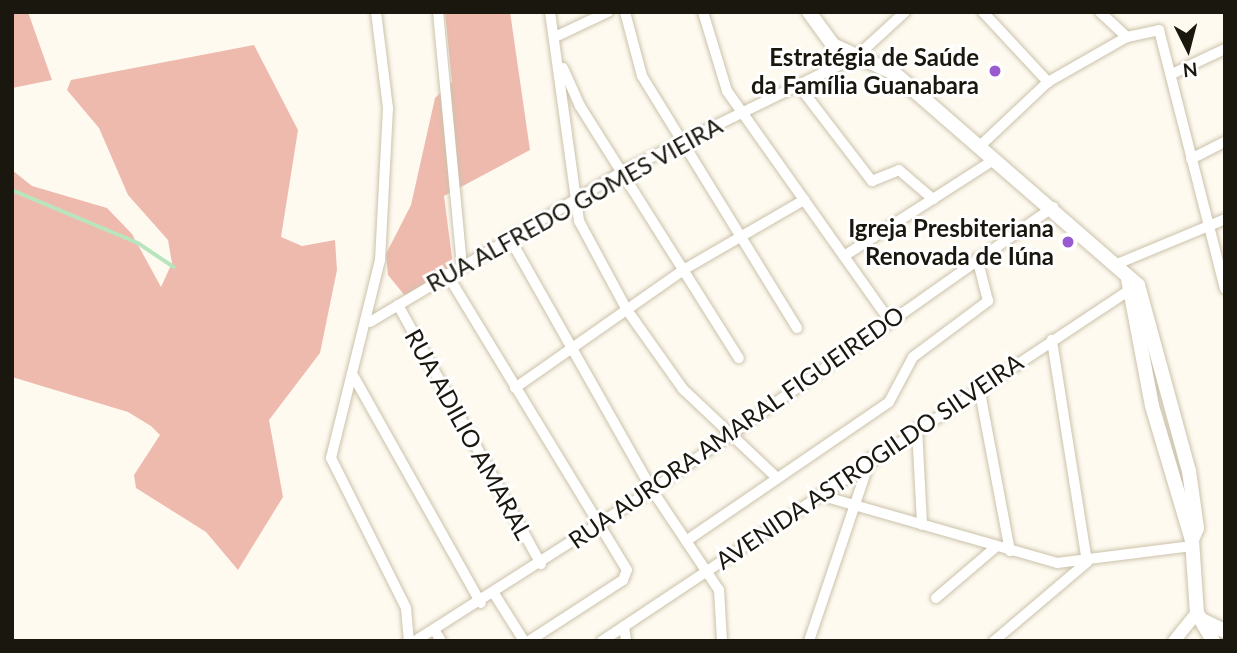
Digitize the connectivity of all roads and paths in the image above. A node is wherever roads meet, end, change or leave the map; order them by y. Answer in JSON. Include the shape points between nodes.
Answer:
{"nodes":[{"id":1,"x":376,"y":12,"type":"edge"},
{"id":2,"x":438,"y":12,"type":"edge"},
{"id":3,"x":550,"y":12,"type":"edge"},
{"id":4,"x":608,"y":12,"type":"edge"},
{"id":5,"x":625,"y":12,"type":"edge"},
{"id":6,"x":703,"y":12,"type":"edge"},
{"id":7,"x":809,"y":12,"type":"edge"},
{"id":8,"x":905,"y":12,"type":"edge"},
{"id":9,"x":983,"y":12,"type":"edge"},
{"id":10,"x":1100,"y":12,"type":"edge"},
{"id":11,"x":555,"y":37,"type":"junction"},
{"id":12,"x":1127,"y":37,"type":"junction"},
{"id":13,"x":1225,"y":48,"type":"edge"},
{"id":14,"x":559,"y":58,"type":"junction"},
{"id":15,"x":856,"y":58,"type":"junction"},
{"id":16,"x":1172,"y":74,"type":"junction"},
{"id":17,"x":1048,"y":82,"type":"junction"},
{"id":18,"x":799,"y":86,"type":"junction"},
{"id":19,"x":740,"y":111,"type":"junction"},
{"id":20,"x":680,"y":141,"type":"junction"},
{"id":21,"x":1225,"y":142,"type":"edge"},
{"id":22,"x":980,"y":146,"type":"junction"},
{"id":23,"x":995,"y":159,"type":"junction"},
{"id":24,"x":1191,"y":159,"type":"junction"},
{"id":25,"x":625,"y":170,"type":"junction"},
{"id":26,"x":933,"y":199,"type":"junction"},
{"id":27,"x":575,"y":200,"type":"junction"},
{"id":28,"x":804,"y":200,"type":"junction"},
{"id":29,"x":1053,"y":207,"type":"junction"},
{"id":30,"x":1225,"y":219,"type":"edge"},
{"id":31,"x":1208,"y":225,"type":"junction"},
{"id":32,"x":509,"y":237,"type":"junction"},
{"id":33,"x":741,"y":238,"type":"junction"},
{"id":34,"x":844,"y":256,"type":"junction"},
{"id":35,"x":977,"y":258,"type":"junction"},
{"id":36,"x":462,"y":264,"type":"junction"},
{"id":37,"x":1117,"y":264,"type":"junction"},
{"id":38,"x":685,"y":269,"type":"junction"},
{"id":39,"x":447,"y":274,"type":"junction"},
{"id":40,"x":1131,"y":285,"type":"junction"},
{"id":41,"x":1225,"y":289,"type":"edge"},
{"id":42,"x":398,"y":305,"type":"junction"},
{"id":43,"x":627,"y":310,"type":"junction"},
{"id":44,"x":889,"y":320,"type":"junction"},
{"id":45,"x":370,"y":321,"type":"junction"},
{"id":46,"x":797,"y":328,"type":"dead end"},
{"id":47,"x":1052,"y":340,"type":"junction"},
{"id":48,"x":570,"y":349,"type":"junction"},
{"id":49,"x":739,"y":358,"type":"dead end"},
{"id":50,"x":354,"y":377,"type":"junction"},
{"id":51,"x":979,"y":387,"type":"junction"},
{"id":52,"x":515,"y":388,"type":"junction"},
{"id":53,"x":917,"y":428,"type":"junction"},
{"id":54,"x":732,"y":433,"type":"junction"},
{"id":55,"x":871,"y":457,"type":"junction"},
{"id":56,"x":777,"y":478,"type":"junction"},
{"id":57,"x":652,"y":490,"type":"junction"},
{"id":58,"x":819,"y":495,"type":"junction"},
{"id":59,"x":858,"y":506,"type":"junction"},
{"id":60,"x":600,"y":525,"type":"junction"},
{"id":61,"x":922,"y":525,"type":"junction"},
{"id":62,"x":686,"y":541,"type":"junction"},
{"id":63,"x":1192,"y":543,"type":"junction"},
{"id":64,"x":996,"y":547,"type":"junction"},
{"id":65,"x":1010,"y":551,"type":"junction"},
{"id":66,"x":1087,"y":562,"type":"junction"},
{"id":67,"x":541,"y":564,"type":"junction"},
{"id":68,"x":707,"y":569,"type":"junction"},
{"id":69,"x":495,"y":595,"type":"junction"},
{"id":70,"x":936,"y":598,"type":"dead end"},
{"id":71,"x":481,"y":603,"type":"junction"},
{"id":72,"x":1198,"y":616,"type":"junction"},
{"id":73,"x":624,"y":626,"type":"junction"},
{"id":74,"x":1225,"y":631,"type":"edge"},
{"id":75,"x":438,"y":636,"type":"edge"},
{"id":76,"x":409,"y":641,"type":"edge"},
{"id":77,"x":415,"y":641,"type":"edge"},
{"id":78,"x":527,"y":641,"type":"edge"},
{"id":79,"x":602,"y":641,"type":"edge"},
{"id":80,"x":626,"y":641,"type":"edge"},
{"id":81,"x":722,"y":641,"type":"edge"},
{"id":82,"x":809,"y":641,"type":"edge"},
{"id":83,"x":994,"y":641,"type":"edge"},
{"id":84,"x":1174,"y":641,"type":"edge"},
{"id":85,"x":1213,"y":641,"type":"edge"}],
"edges":[{"from":1,"to":45,"type":"street","via":[[388,140]]},
{"from":2,"to":36,"type":"street"},
{"from":3,"to":11,"type":"street"},
{"from":4,"to":11,"type":"street"},
{"from":5,"to":20,"type":"street","via":[[642,76]]},
{"from":6,"to":19,"type":"street","via":[[717,71]]},
{"from":7,"to":15,"type":"main road","via":[[828,40]]},
{"from":8,"to":15,"type":"street","name":"RUA ALFREDO GOMES VIEIRA"},
{"from":9,"to":17,"type":"street"},
{"from":10,"to":12,"type":"street"},
{"from":11,"to":14,"type":"street"},
{"from":12,"to":16,"type":"street","via":[[1147,30],[1161,32]]},
{"from":12,"to":17,"type":"street"},
{"from":13,"to":16,"type":"street"},
{"from":14,"to":25,"type":"street","via":[[580,106]]},
{"from":14,"to":27,"type":"street"},
{"from":15,"to":18,"type":"street","name":"RUA ALFREDO GOMES VIEIRA"},
{"from":15,"to":22,"type":"main road","via":[[894,73]]},
{"from":16,"to":24,"type":"street"},
{"from":17,"to":22,"type":"street"},
{"from":18,"to":19,"type":"street","name":"RUA ALFREDO GOMES VIEIRA"},
{"from":18,"to":26,"type":"street","via":[[872,181],[899,170]]},
{"from":19,"to":20,"type":"street","name":"RUA ALFREDO GOMES VIEIRA"},
{"from":19,"to":28,"type":"street"},
{"from":20,"to":25,"type":"street","name":"RUA ALFREDO GOMES VIEIRA"},
{"from":20,"to":33,"type":"street"},
{"from":21,"to":24,"type":"street"},
{"from":22,"to":23,"type":"main road"},
{"from":23,"to":26,"type":"street"},
{"from":23,"to":29,"type":"main road"},
{"from":24,"to":31,"type":"street"},
{"from":25,"to":27,"type":"street","name":"RUA ALFREDO GOMES VIEIRA"},
{"from":25,"to":38,"type":"street"},
{"from":26,"to":34,"type":"street"},
{"from":27,"to":32,"type":"street","name":"RUA ALFREDO GOMES VIEIRA"},
{"from":27,"to":43,"type":"street","via":[[579,221]]},
{"from":28,"to":33,"type":"street"},
{"from":28,"to":34,"type":"street"},
{"from":29,"to":35,"type":"street","name":"RUA AURORA AMARAL FIGUEIREDO"},
{"from":29,"to":37,"type":"main road"},
{"from":30,"to":31,"type":"street"},
{"from":31,"to":37,"type":"street"},
{"from":31,"to":41,"type":"street"},
{"from":32,"to":36,"type":"street","name":"RUA ALFREDO GOMES VIEIRA"},
{"from":32,"to":48,"type":"street"},
{"from":33,"to":38,"type":"street"},
{"from":33,"to":46,"type":"street"},
{"from":34,"to":44,"type":"street"},
{"from":35,"to":44,"type":"street","name":"RUA AURORA AMARAL FIGUEIREDO"},
{"from":35,"to":56,"type":"street","via":[[989,288],[986,304],[913,358],[888,402]]},
{"from":36,"to":39,"type":"street","name":"RUA ALFREDO GOMES VIEIRA"},
{"from":37,"to":40,"type":"main road"},
{"from":38,"to":43,"type":"street"},
{"from":38,"to":49,"type":"street"},
{"from":39,"to":42,"type":"street","name":"RUA ALFREDO GOMES VIEIRA"},
{"from":39,"to":52,"type":"street"},
{"from":40,"to":47,"type":"street","name":"AVENIDA ASTROGILDO SILVEIRA"},
{"from":40,"to":63,"type":"main road","via":[[1152,406]]},
{"from":40,"to":63,"type":"main road","via":[[1190,479],[1197,528]]},
{"from":42,"to":45,"type":"street","name":"RUA ALFREDO GOMES VIEIRA"},
{"from":42,"to":67,"type":"street","name":"RUA ADILIO AMARAL"},
{"from":43,"to":48,"type":"street"},
{"from":43,"to":54,"type":"street","via":[[683,388]]},
{"from":44,"to":54,"type":"street","name":"RUA AURORA AMARAL FIGUEIREDO"},
{"from":45,"to":50,"type":"street"},
{"from":47,"to":51,"type":"street","name":"AVENIDA ASTROGILDO SILVEIRA"},
{"from":47,"to":66,"type":"street"},
{"from":48,"to":52,"type":"street"},
{"from":48,"to":57,"type":"street"},
{"from":50,"to":71,"type":"street"},
{"from":50,"to":76,"type":"street","via":[[331,458],[406,608]]},
{"from":51,"to":53,"type":"street","name":"AVENIDA ASTROGILDO SILVEIRA"},
{"from":51,"to":65,"type":"street"},
{"from":52,"to":60,"type":"street"},
{"from":53,"to":55,"type":"street","name":"AVENIDA ASTROGILDO SILVEIRA"},
{"from":53,"to":61,"type":"street"},
{"from":54,"to":56,"type":"street"},
{"from":54,"to":57,"type":"street","name":"RUA AURORA AMARAL FIGUEIREDO"},
{"from":55,"to":58,"type":"street","name":"AVENIDA ASTROGILDO SILVEIRA"},
{"from":55,"to":59,"type":"street"},
{"from":56,"to":62,"type":"street"},
{"from":57,"to":60,"type":"street","name":"RUA AURORA AMARAL FIGUEIREDO"},
{"from":57,"to":62,"type":"street"},
{"from":58,"to":59,"type":"street"},
{"from":58,"to":68,"type":"street","name":"AVENIDA ASTROGILDO SILVEIRA"},
{"from":59,"to":61,"type":"street"},
{"from":59,"to":82,"type":"street"},
{"from":60,"to":67,"type":"street","name":"RUA AURORA AMARAL FIGUEIREDO"},
{"from":60,"to":78,"type":"street","via":[[626,577]]},
{"from":61,"to":64,"type":"street"},
{"from":62,"to":68,"type":"street"},
{"from":63,"to":66,"type":"street"},
{"from":63,"to":72,"type":"main road"},
{"from":64,"to":65,"type":"street"},
{"from":64,"to":70,"type":"street"},
{"from":65,"to":66,"type":"street","via":[[1058,563]]},
{"from":66,"to":83,"type":"street"},
{"from":67,"to":69,"type":"street","name":"RUA AURORA AMARAL FIGUEIREDO"},
{"from":68,"to":73,"type":"street","name":"AVENIDA ASTROGILDO SILVEIRA"},
{"from":68,"to":81,"type":"street","via":[[721,598]]},
{"from":69,"to":71,"type":"street","name":"RUA AURORA AMARAL FIGUEIREDO"},
{"from":69,"to":78,"type":"street"},
{"from":71,"to":75,"type":"street","name":"RUA AURORA AMARAL FIGUEIREDO"},
{"from":72,"to":74,"type":"main road"},
{"from":72,"to":84,"type":"street"},
{"from":72,"to":85,"type":"main road"},
{"from":73,"to":79,"type":"street","name":"AVENIDA ASTROGILDO SILVEIRA"},
{"from":73,"to":80,"type":"street"},
{"from":75,"to":77,"type":"street","name":"RUA AURORA AMARAL FIGUEIREDO"}]}
